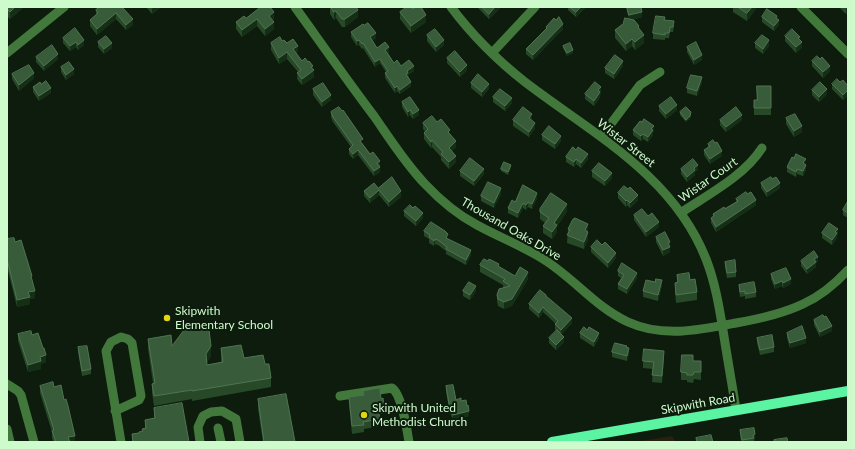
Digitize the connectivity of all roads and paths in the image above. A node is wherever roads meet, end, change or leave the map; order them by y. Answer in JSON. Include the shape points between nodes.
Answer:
{"nodes":[{"id":1,"x":64,"y":7,"type":"edge"},
{"id":2,"x":295,"y":7,"type":"edge"},
{"id":3,"x":451,"y":7,"type":"edge"},
{"id":4,"x":536,"y":7,"type":"edge"},
{"id":5,"x":801,"y":7,"type":"edge"},
{"id":6,"x":847,"y":52,"type":"edge"},
{"id":7,"x":7,"y":53,"type":"edge"},
{"id":8,"x":492,"y":53,"type":"junction"},
{"id":9,"x":660,"y":72,"type":"dead end"},
{"id":10,"x":601,"y":137,"type":"junction"},
{"id":11,"x":762,"y":148,"type":"dead end"},
{"id":12,"x":682,"y":212,"type":"junction"},
{"id":13,"x":848,"y":270,"type":"edge"},
{"id":14,"x":722,"y":326,"type":"junction"},
{"id":15,"x":7,"y":384,"type":"edge"},
{"id":16,"x":848,"y":391,"type":"edge"},
{"id":17,"x":340,"y":396,"type":"dead end"},
{"id":18,"x":736,"y":410,"type":"junction"},
{"id":19,"x":116,"y":411,"type":"junction"},
{"id":20,"x":218,"y":428,"type":"dead end"},
{"id":21,"x":7,"y":429,"type":"edge"},
{"id":22,"x":10,"y":442,"type":"edge"},
{"id":23,"x":34,"y":442,"type":"edge"},
{"id":24,"x":121,"y":442,"type":"edge"},
{"id":25,"x":200,"y":442,"type":"edge"},
{"id":26,"x":220,"y":442,"type":"edge"},
{"id":27,"x":240,"y":442,"type":"edge"},
{"id":28,"x":410,"y":442,"type":"edge"},
{"id":29,"x":552,"y":442,"type":"edge"}],
"edges":[{"from":1,"to":7,"type":"street"},
{"from":2,"to":14,"type":"street","name":"Thousand Oaks Drive","via":[[409,166],[451,208],[477,226],[545,260],[605,310],[630,324],[683,332]]},
{"from":3,"to":8,"type":"street","name":"Wistar Street"},
{"from":4,"to":8,"type":"street"},
{"from":5,"to":6,"type":"street"},
{"from":8,"to":10,"type":"street","name":"Wistar Street","via":[[526,82]]},
{"from":9,"to":10,"type":"street","via":[[640,85]]},
{"from":10,"to":12,"type":"street","name":"Wistar Street","via":[[645,172]]},
{"from":11,"to":12,"type":"street","name":"Wistar Court","via":[[743,171]]},
{"from":12,"to":14,"type":"street","name":"Wistar Street","via":[[706,259],[717,295]]},
{"from":13,"to":14,"type":"street","name":"Thousand Oaks Drive","via":[[826,290],[803,304],[777,314]]},
{"from":14,"to":18,"type":"street","name":"Wistar Street"},
{"from":15,"to":23,"type":"street","via":[[21,395]]},
{"from":16,"to":18,"type":"main road","name":"Skipwith Road"},
{"from":17,"to":28,"type":"street","via":[[392,388],[402,409]]},
{"from":18,"to":29,"type":"main road","name":"Skipwith Road"},
{"from":19,"to":19,"type":"street","via":[[139,400],[140,396],[132,344],[128,339],[121,337],[112,342],[106,352]]},
{"from":19,"to":24,"type":"street"},
{"from":20,"to":26,"type":"street"},
{"from":21,"to":22,"type":"street"},
{"from":25,"to":27,"type":"street","via":[[198,427],[203,416],[222,411],[236,419]]}]}
